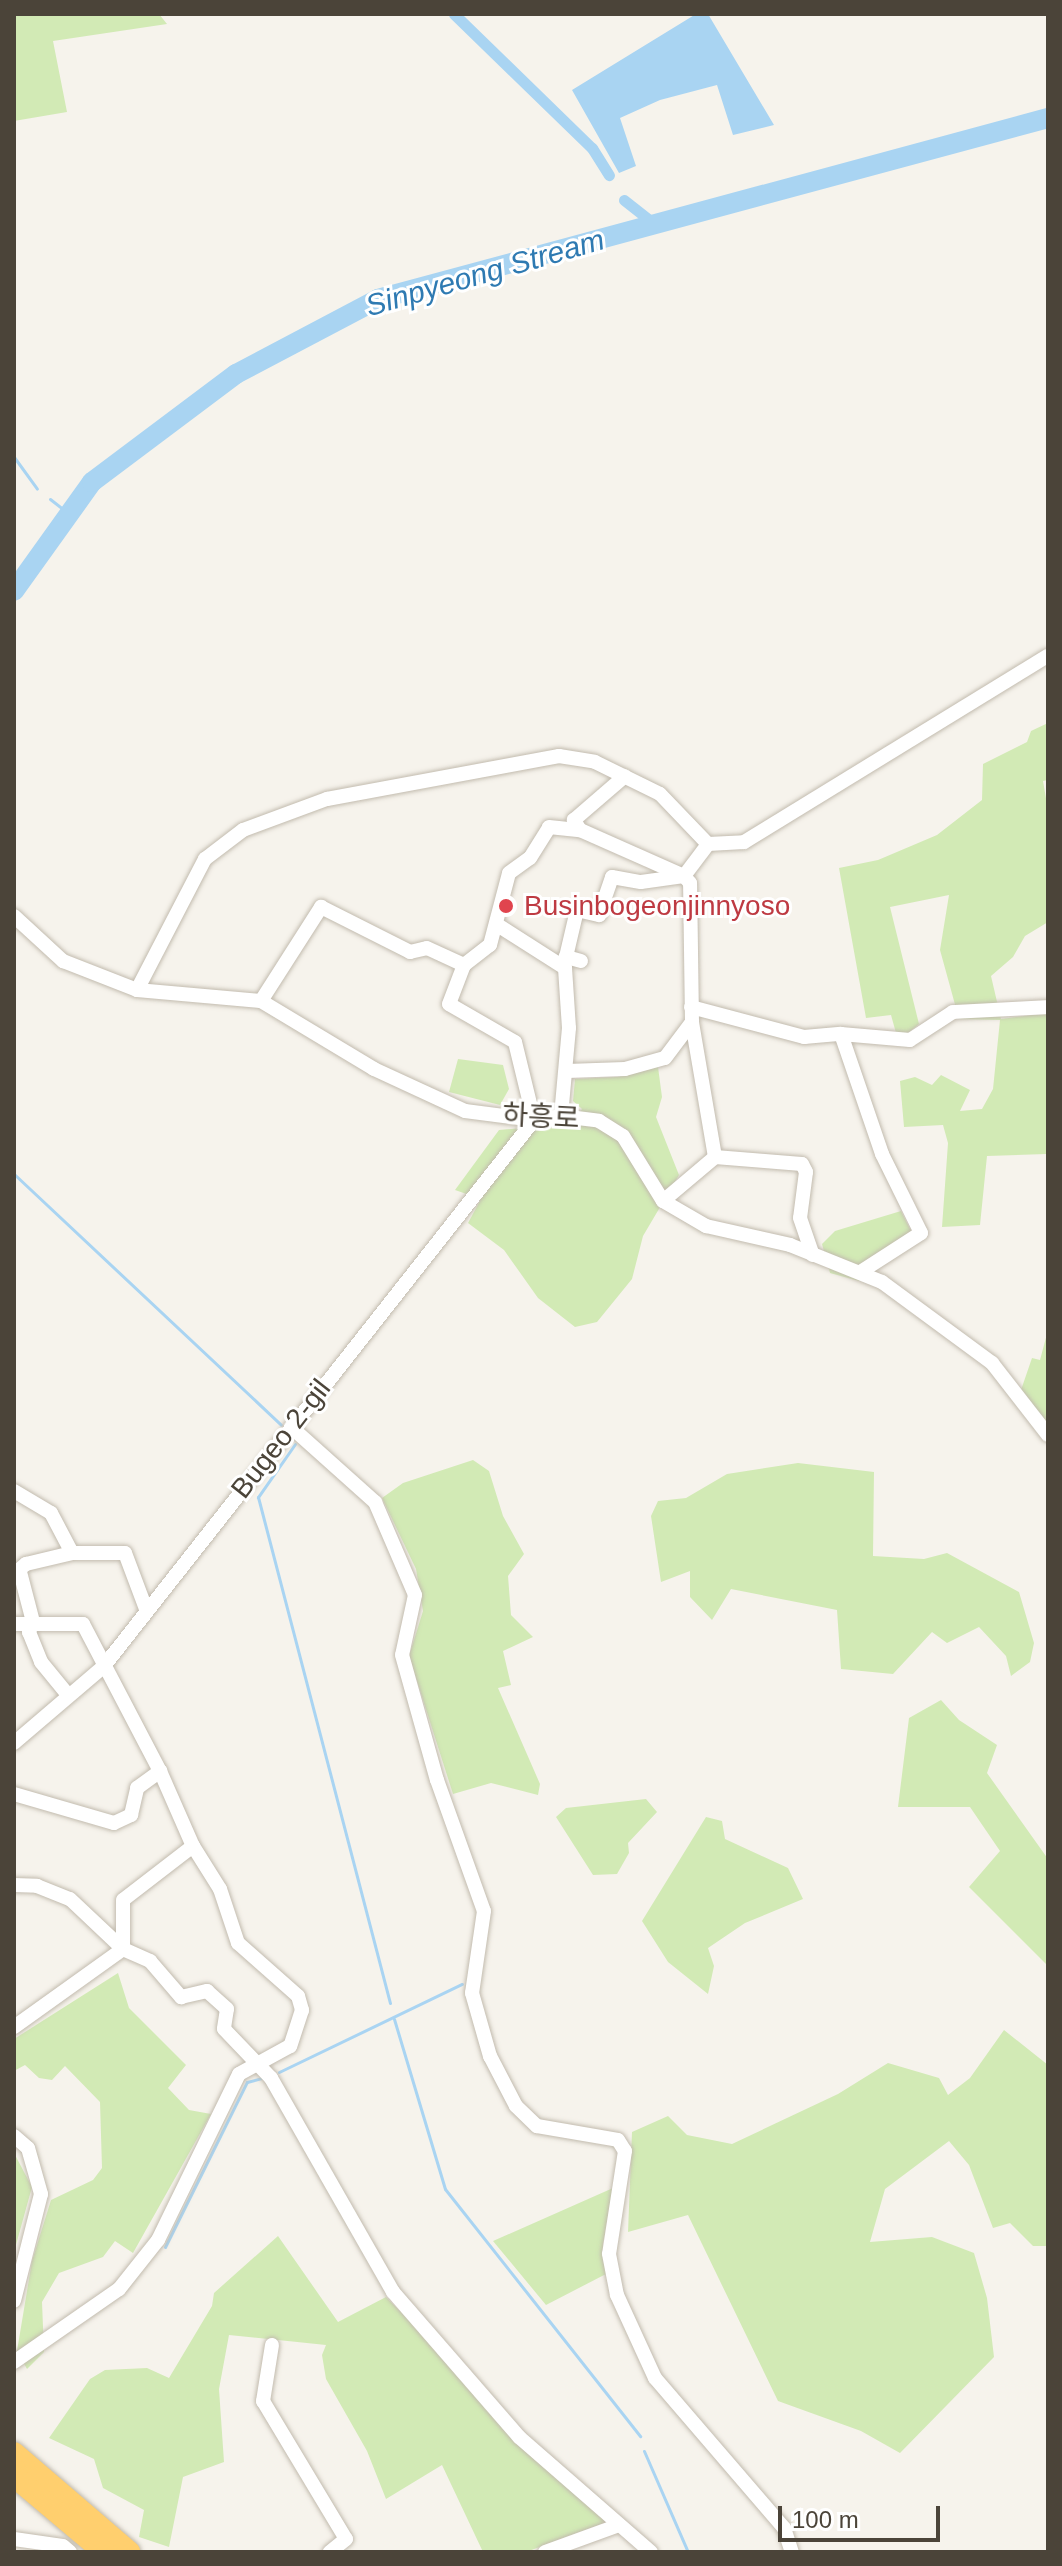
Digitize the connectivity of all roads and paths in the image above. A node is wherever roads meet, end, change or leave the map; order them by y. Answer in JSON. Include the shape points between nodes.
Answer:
{"nodes":[{"id":1,"x":1048,"y":656,"type":"edge"},
{"id":2,"x":625,"y":776,"type":"junction"},
{"id":3,"x":580,"y":830,"type":"junction"},
{"id":4,"x":708,"y":844,"type":"junction"},
{"id":5,"x":684,"y":876,"type":"junction"},
{"id":6,"x":14,"y":916,"type":"edge"},
{"id":7,"x":496,"y":924,"type":"junction"},
{"id":8,"x":581,"y":961,"type":"dead end"},
{"id":9,"x":464,"y":965,"type":"junction"},
{"id":10,"x":137,"y":990,"type":"junction"},
{"id":11,"x":261,"y":1001,"type":"junction"},
{"id":12,"x":1048,"y":1007,"type":"edge"},
{"id":13,"x":691,"y":1015,"type":"junction"},
{"id":14,"x":841,"y":1034,"type":"junction"},
{"id":15,"x":567,"y":1071,"type":"junction"},
{"id":16,"x":561,"y":1116,"type":"junction"},
{"id":17,"x":534,"y":1120,"type":"junction"},
{"id":18,"x":715,"y":1157,"type":"junction"},
{"id":19,"x":663,"y":1201,"type":"junction"},
{"id":20,"x":813,"y":1255,"type":"junction"},
{"id":21,"x":862,"y":1271,"type":"junction"},
{"id":22,"x":291,"y":1427,"type":"junction"},
{"id":23,"x":1048,"y":1435,"type":"edge"},
{"id":24,"x":14,"y":1491,"type":"edge"},
{"id":25,"x":72,"y":1553,"type":"junction"},
{"id":26,"x":17,"y":1573,"type":"edge"},
{"id":27,"x":146,"y":1609,"type":"junction"},
{"id":28,"x":33,"y":1622,"type":"junction"},
{"id":29,"x":14,"y":1624,"type":"edge"},
{"id":30,"x":104,"y":1666,"type":"junction"},
{"id":31,"x":68,"y":1695,"type":"junction"},
{"id":32,"x":14,"y":1743,"type":"edge"},
{"id":33,"x":160,"y":1771,"type":"junction"},
{"id":34,"x":14,"y":1794,"type":"edge"},
{"id":35,"x":193,"y":1846,"type":"junction"},
{"id":36,"x":14,"y":1885,"type":"edge"},
{"id":37,"x":123,"y":1949,"type":"junction"},
{"id":38,"x":14,"y":2027,"type":"edge"},
{"id":39,"x":260,"y":2063,"type":"junction"},
{"id":40,"x":14,"y":2136,"type":"edge"},
{"id":41,"x":14,"y":2301,"type":"edge"},
{"id":42,"x":272,"y":2345,"type":"dead end"},
{"id":43,"x":14,"y":2362,"type":"edge"},
{"id":44,"x":14,"y":2453,"type":"edge"},
{"id":45,"x":14,"y":2476,"type":"edge"},
{"id":46,"x":619,"y":2525,"type":"junction"},
{"id":47,"x":14,"y":2539,"type":"edge"},
{"id":48,"x":70,"y":2552,"type":"edge"},
{"id":49,"x":104,"y":2552,"type":"edge"},
{"id":50,"x":129,"y":2552,"type":"edge"},
{"id":51,"x":330,"y":2552,"type":"edge"},
{"id":52,"x":545,"y":2552,"type":"edge"},
{"id":53,"x":651,"y":2552,"type":"edge"},
{"id":54,"x":792,"y":2552,"type":"edge"}],
"edges":[{"from":1,"to":4,"type":"street","via":[[744,842]]},
{"from":2,"to":3,"type":"street","via":[[574,820]]},
{"from":2,"to":4,"type":"street","via":[[660,794]]},
{"from":2,"to":10,"type":"street","via":[[595,762],[559,756],[327,799],[243,830],[205,859]]},
{"from":3,"to":5,"type":"street"},
{"from":3,"to":7,"type":"street","via":[[549,827],[530,858],[509,873]]},
{"from":4,"to":5,"type":"street"},
{"from":5,"to":8,"type":"street","via":[[641,882],[612,877],[599,915],[577,910],[566,957]]},
{"from":5,"to":13,"type":"street","via":[[694,906]]},
{"from":6,"to":10,"type":"street","name":"하흥로","via":[[63,961]]},
{"from":7,"to":9,"type":"street","via":[[490,945]]},
{"from":7,"to":15,"type":"street","via":[[565,968]]},
{"from":9,"to":11,"type":"street","via":[[427,948],[410,952],[321,907]]},
{"from":9,"to":17,"type":"street","via":[[449,1004],[515,1042]]},
{"from":10,"to":11,"type":"street","name":"하흥로"},
{"from":11,"to":17,"type":"street","name":"하흥로","via":[[374,1069],[465,1111]]},
{"from":12,"to":14,"type":"street","via":[[953,1012],[910,1040]]},
{"from":13,"to":14,"type":"street","via":[[804,1037]]},
{"from":13,"to":15,"type":"street","via":[[665,1058],[625,1069]]},
{"from":13,"to":18,"type":"street"},
{"from":14,"to":21,"type":"street","via":[[882,1154],[921,1233]]},
{"from":15,"to":16,"type":"street"},
{"from":16,"to":17,"type":"street","name":"하흥로"},
{"from":16,"to":19,"type":"street","name":"하흥로","via":[[599,1121],[623,1136]]},
{"from":17,"to":22,"type":"street","name":"Bugeo 2-gil"},
{"from":18,"to":19,"type":"street"},
{"from":18,"to":20,"type":"street","via":[[802,1164],[806,1172],[800,1218]]},
{"from":19,"to":20,"type":"street","name":"하흥로","via":[[706,1226]]},
{"from":20,"to":21,"type":"street","name":"하흥로"},
{"from":21,"to":23,"type":"street","name":"하흥로","via":[[992,1363]]},
{"from":22,"to":27,"type":"street","name":"Bugeo 2-gil"},
{"from":22,"to":54,"type":"street","via":[[375,1502],[415,1595],[402,1655],[437,1780],[484,1911],[472,1993],[490,2056],[516,2106],[537,2126],[618,2140],[625,2151],[609,2254],[617,2295],[655,2378],[784,2528]]},
{"from":24,"to":25,"type":"street","via":[[51,1513]]},
{"from":25,"to":26,"type":"street","via":[[26,1564]]},
{"from":25,"to":27,"type":"street","via":[[125,1553]]},
{"from":26,"to":28,"type":"street"},
{"from":27,"to":30,"type":"street","name":"Bugeo 2-gil"},
{"from":28,"to":29,"type":"street"},
{"from":28,"to":30,"type":"street","via":[[83,1624]]},
{"from":28,"to":31,"type":"street","via":[[29,1632],[41,1662]]},
{"from":30,"to":31,"type":"street","name":"Bugeo 2-gil"},
{"from":30,"to":33,"type":"street"},
{"from":31,"to":32,"type":"street","name":"Bugeo 2-gil"},
{"from":33,"to":34,"type":"street","via":[[137,1788],[131,1815],[114,1823]]},
{"from":33,"to":35,"type":"street"},
{"from":35,"to":37,"type":"street","via":[[123,1900]]},
{"from":35,"to":39,"type":"street","via":[[220,1889],[238,1943],[298,1996],[302,2010],[290,2046]]},
{"from":36,"to":37,"type":"street","via":[[37,1886],[70,1899]]},
{"from":37,"to":38,"type":"street"},
{"from":37,"to":39,"type":"street","via":[[150,1961],[181,1997],[207,1991],[227,2009],[224,2029],[244,2055]]},
{"from":39,"to":43,"type":"street","via":[[239,2074],[158,2240],[119,2289]]},
{"from":39,"to":46,"type":"street","via":[[393,2292],[519,2437]]},
{"from":40,"to":41,"type":"street","via":[[28,2148],[41,2194]]},
{"from":42,"to":51,"type":"street","via":[[263,2401],[346,2539]]},
{"from":44,"to":50,"type":"highway"},
{"from":45,"to":49,"type":"highway"},
{"from":46,"to":52,"type":"street"},
{"from":46,"to":53,"type":"street"},
{"from":47,"to":48,"type":"street","via":[[63,2546]]}]}
